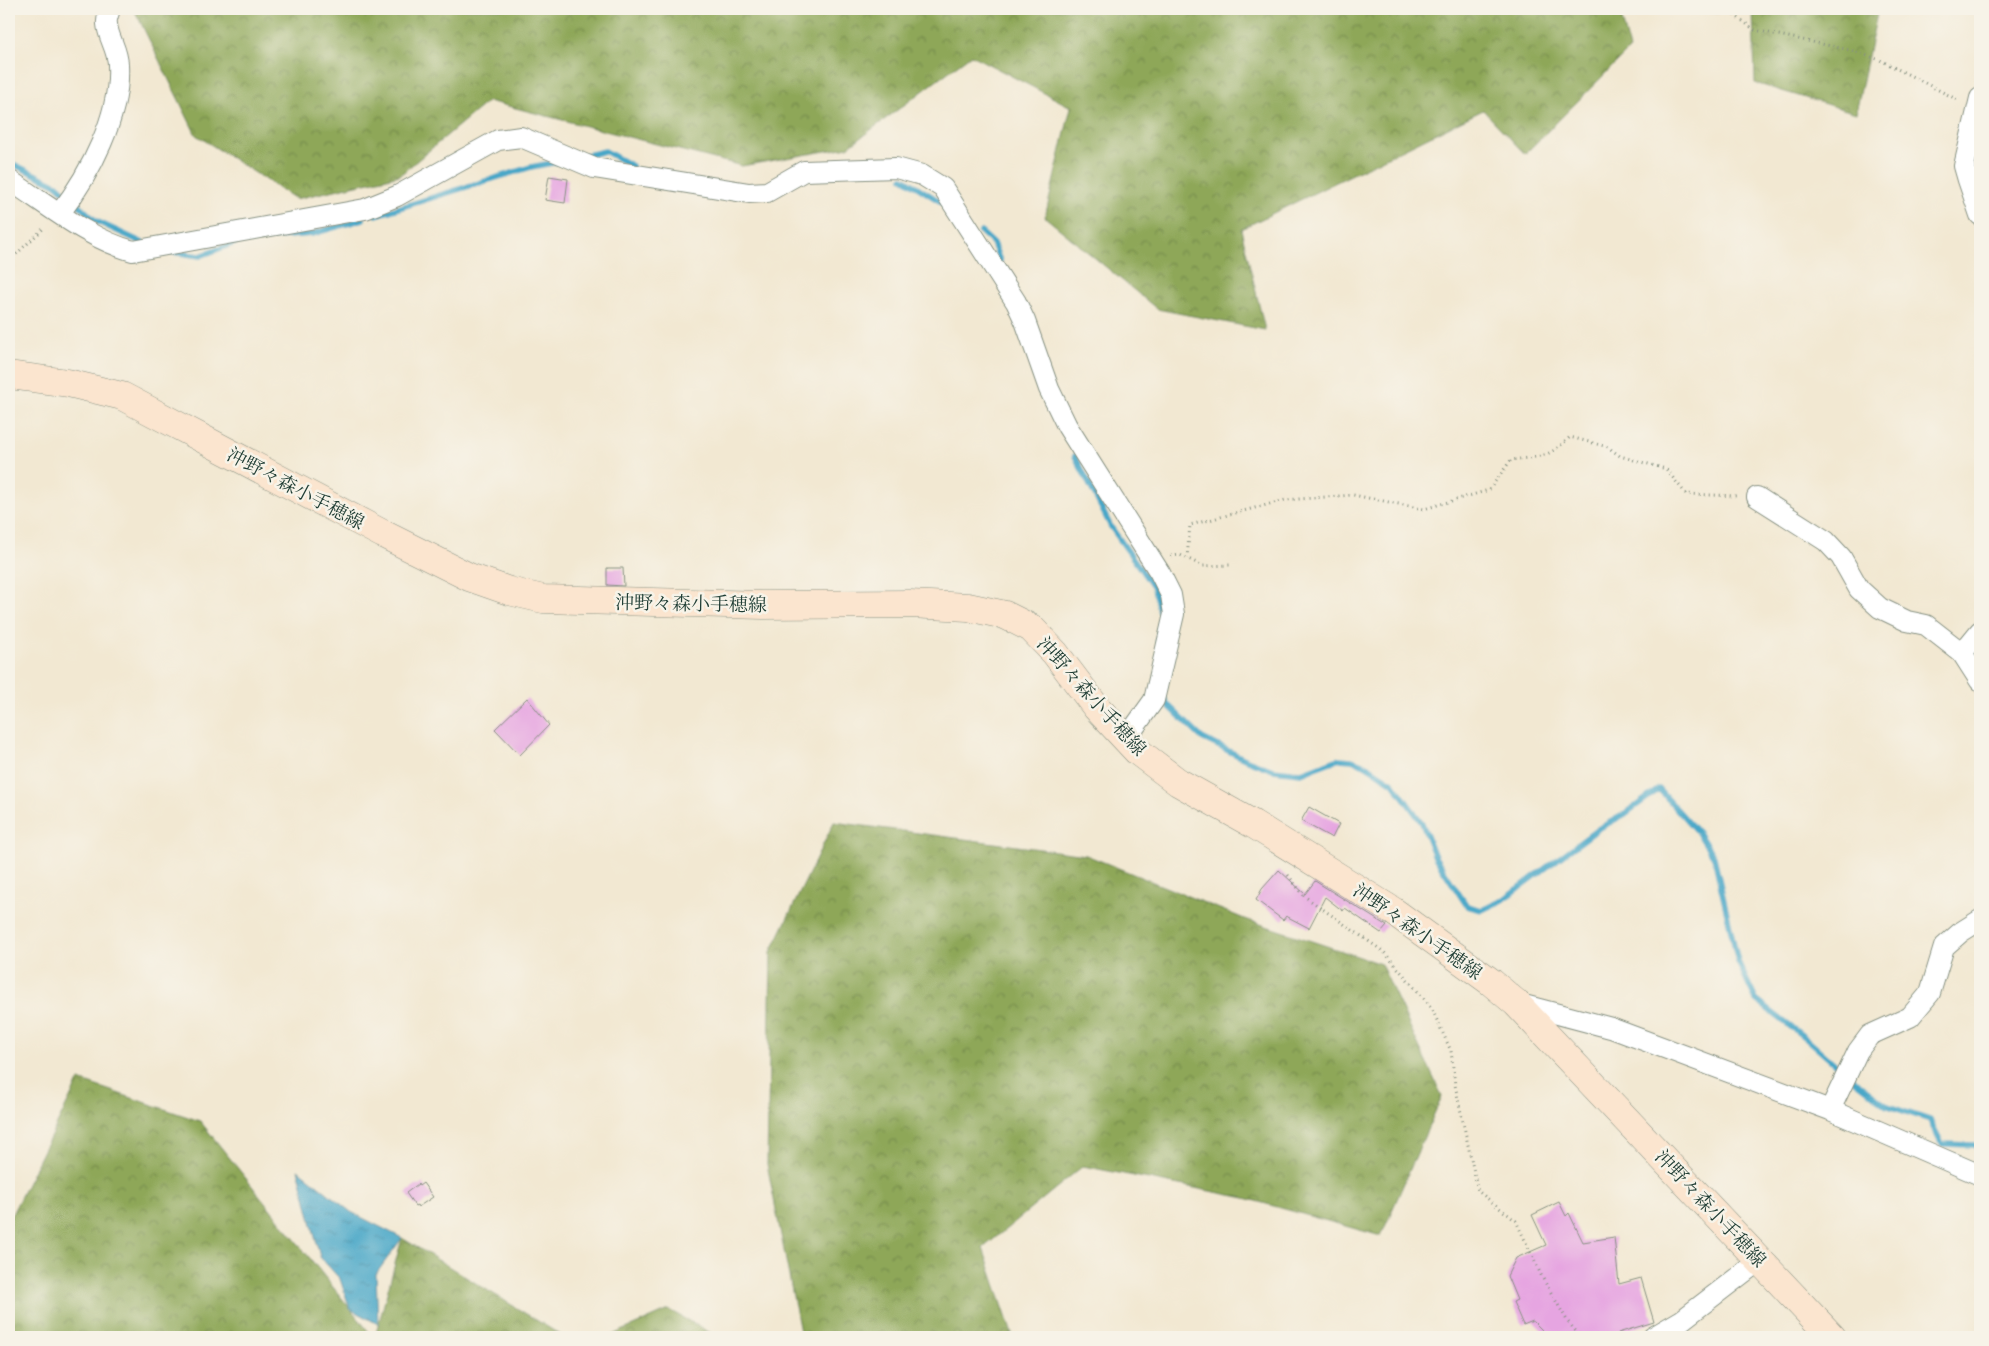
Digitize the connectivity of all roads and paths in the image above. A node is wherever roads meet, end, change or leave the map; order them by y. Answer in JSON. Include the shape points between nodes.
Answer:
{"nodes":[{"id":1,"x":110,"y":9,"type":"edge"},
{"id":2,"x":1726,"y":9,"type":"edge"},
{"id":3,"x":1980,"y":98,"type":"edge"},
{"id":4,"x":1960,"y":101,"type":"dead end"},
{"id":5,"x":9,"y":180,"type":"edge"},
{"id":6,"x":60,"y":213,"type":"junction"},
{"id":7,"x":1980,"y":215,"type":"edge"},
{"id":8,"x":9,"y":261,"type":"edge"},
{"id":9,"x":9,"y":375,"type":"edge"},
{"id":10,"x":1757,"y":497,"type":"joint"},
{"id":11,"x":1150,"y":558,"type":"junction"},
{"id":12,"x":1187,"y":558,"type":"junction"},
{"id":13,"x":1232,"y":564,"type":"dead end"},
{"id":14,"x":1980,"y":631,"type":"edge"},
{"id":15,"x":1962,"y":653,"type":"junction"},
{"id":16,"x":1980,"y":681,"type":"edge"},
{"id":17,"x":1126,"y":739,"type":"junction"},
{"id":18,"x":1287,"y":872,"type":"dead end"},
{"id":19,"x":1980,"y":920,"type":"edge"},
{"id":20,"x":1516,"y":1003,"type":"junction"},
{"id":21,"x":1830,"y":1110,"type":"junction"},
{"id":22,"x":1980,"y":1174,"type":"edge"},
{"id":23,"x":1760,"y":1260,"type":"junction"},
{"id":24,"x":1980,"y":1326,"type":"edge"},
{"id":25,"x":1581,"y":1337,"type":"edge"},
{"id":26,"x":1653,"y":1337,"type":"edge"},
{"id":27,"x":1832,"y":1337,"type":"edge"},
{"id":28,"x":1975,"y":1337,"type":"edge"}],
"edges":[{"from":1,"to":6,"type":"street","via":[[106,23],[118,60],[119,80],[110,120],[80,187]]},
{"from":2,"to":4,"type":"path","via":[[1755,30],[1850,50],[1880,60]]},
{"from":3,"to":7,"type":"street","via":[[1964,166]]},
{"from":5,"to":6,"type":"street"},
{"from":6,"to":8,"type":"path"},
{"from":6,"to":11,"type":"street","via":[[84,230],[133,251],[365,209],[397,196],[498,140],[520,138],[594,168],[749,193],[767,192],[804,171],[896,168],[922,175],[942,188],[1016,302],[1049,389],[1067,426]]},
{"from":9,"to":17,"type":"main road","name":"沖野々森小手穂線","via":[[68,383],[122,396],[383,534],[469,577],[508,591],[543,599],[763,605],[910,604],[968,607],[1005,615],[1037,634]]},
{"from":10,"to":12,"type":"path","via":[[1686,494],[1666,469],[1620,456],[1608,446],[1570,437],[1545,456],[1511,460],[1489,490],[1424,509],[1353,495],[1285,500],[1190,525]]},
{"from":10,"to":15,"type":"street","via":[[1826,541],[1841,557],[1859,589],[1880,608],[1907,621],[1926,625]]},
{"from":11,"to":12,"type":"path","via":[[1180,555]]},
{"from":11,"to":17,"type":"street","via":[[1170,595],[1174,614],[1154,700]]},
{"from":12,"to":13,"type":"path","via":[[1203,566]]},
{"from":14,"to":15,"type":"street"},
{"from":15,"to":16,"type":"street"},
{"from":17,"to":20,"type":"main road","name":"沖野々森小手穂線","via":[[1178,782],[1253,824],[1393,911]]},
{"from":18,"to":25,"type":"path","via":[[1304,896],[1384,952],[1431,1007],[1451,1051],[1455,1085],[1478,1191],[1516,1221],[1542,1277],[1568,1322]]},
{"from":19,"to":21,"type":"street","via":[[1944,946],[1930,993],[1910,1017],[1870,1035],[1858,1050]]},
{"from":20,"to":21,"type":"street","via":[[1611,1028]]},
{"from":20,"to":23,"type":"main road","name":"沖野々森小手穂線"},
{"from":21,"to":22,"type":"street"},
{"from":23,"to":26,"type":"street","via":[[1682,1320]]},
{"from":23,"to":27,"type":"main road","name":"沖野々森小手穂線"},
{"from":24,"to":28,"type":"path"}]}
